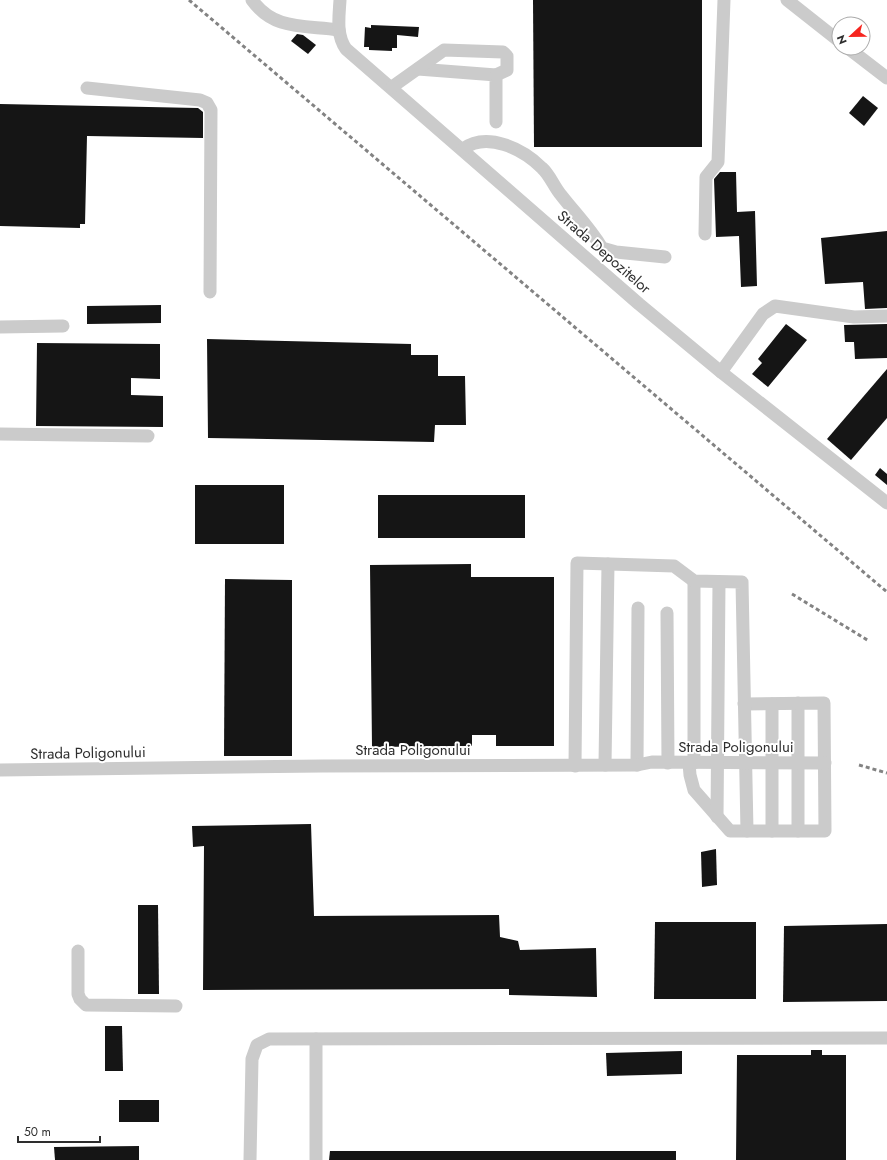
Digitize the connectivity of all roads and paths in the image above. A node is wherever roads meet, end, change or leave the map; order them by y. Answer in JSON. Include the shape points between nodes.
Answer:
{"nodes":[{"id":1,"x":252,"y":0,"type":"edge"},
{"id":2,"x":340,"y":0,"type":"edge"},
{"id":3,"x":724,"y":0,"type":"edge"},
{"id":4,"x":787,"y":0,"type":"edge"},
{"id":5,"x":339,"y":30,"type":"junction"},
{"id":6,"x":831,"y":35,"type":"edge"},
{"id":7,"x":858,"y":56,"type":"edge"},
{"id":8,"x":418,"y":69,"type":"junction"},
{"id":9,"x":496,"y":75,"type":"junction"},
{"id":10,"x":887,"y":78,"type":"edge"},
{"id":11,"x":392,"y":87,"type":"junction"},
{"id":12,"x":87,"y":88,"type":"dead end"},
{"id":13,"x":496,"y":122,"type":"dead end"},
{"id":14,"x":463,"y":149,"type":"junction"},
{"id":15,"x":705,"y":234,"type":"dead end"},
{"id":16,"x":664,"y":257,"type":"dead end"},
{"id":17,"x":210,"y":292,"type":"dead end"},
{"id":18,"x":887,"y":316,"type":"edge"},
{"id":19,"x":64,"y":326,"type":"dead end"},
{"id":20,"x":0,"y":327,"type":"edge"},
{"id":21,"x":721,"y":372,"type":"junction"},
{"id":22,"x":0,"y":434,"type":"edge"},
{"id":23,"x":148,"y":436,"type":"dead end"},
{"id":24,"x":887,"y":502,"type":"edge"},
{"id":25,"x":608,"y":564,"type":"junction"},
{"id":26,"x":694,"y":581,"type":"junction"},
{"id":27,"x":720,"y":582,"type":"junction"},
{"id":28,"x":638,"y":608,"type":"dead end"},
{"id":29,"x":667,"y":613,"type":"dead end"},
{"id":30,"x":798,"y":703,"type":"junction"},
{"id":31,"x":744,"y":704,"type":"junction"},
{"id":32,"x":772,"y":704,"type":"junction"},
{"id":33,"x":745,"y":762,"type":"junction"},
{"id":34,"x":668,"y":763,"type":"junction"},
{"id":35,"x":692,"y":763,"type":"junction"},
{"id":36,"x":718,"y":763,"type":"junction"},
{"id":37,"x":772,"y":763,"type":"junction"},
{"id":38,"x":799,"y":763,"type":"junction"},
{"id":39,"x":825,"y":763,"type":"junction"},
{"id":40,"x":637,"y":765,"type":"junction"},
{"id":41,"x":575,"y":766,"type":"junction"},
{"id":42,"x":605,"y":766,"type":"junction"},
{"id":43,"x":0,"y":770,"type":"edge"},
{"id":44,"x":718,"y":817,"type":"junction"},
{"id":45,"x":747,"y":831,"type":"junction"},
{"id":46,"x":772,"y":831,"type":"junction"},
{"id":47,"x":798,"y":831,"type":"junction"},
{"id":48,"x":78,"y":951,"type":"dead end"},
{"id":49,"x":176,"y":1006,"type":"dead end"},
{"id":50,"x":887,"y":1038,"type":"edge"},
{"id":51,"x":316,"y":1039,"type":"junction"},
{"id":52,"x":250,"y":1160,"type":"edge"},
{"id":53,"x":316,"y":1160,"type":"edge"}],
"edges":[{"from":1,"to":5,"type":"street","via":[[263,14],[280,22]]},
{"from":2,"to":5,"type":"street","name":"Strada Depozitelor"},
{"from":3,"to":15,"type":"street","via":[[718,162],[706,177]]},
{"from":4,"to":6,"type":"street"},
{"from":5,"to":11,"type":"street","name":"Strada Depozitelor","via":[[346,49]]},
{"from":7,"to":10,"type":"street"},
{"from":8,"to":9,"type":"street"},
{"from":8,"to":9,"type":"street","via":[[444,50],[503,52],[507,56],[507,70]]},
{"from":8,"to":11,"type":"street"},
{"from":9,"to":13,"type":"street"},
{"from":11,"to":14,"type":"street","name":"Strada Depozitelor"},
{"from":12,"to":17,"type":"street","via":[[200,100],[207,103],[211,110]]},
{"from":14,"to":16,"type":"street","via":[[478,142],[510,146],[543,168],[560,194],[592,231],[602,248]]},
{"from":14,"to":21,"type":"street","name":"Strada Depozitelor","via":[[639,304]]},
{"from":18,"to":21,"type":"street","via":[[854,316],[775,306],[763,314]]},
{"from":19,"to":20,"type":"street"},
{"from":21,"to":24,"type":"street","name":"Strada Depozitelor"},
{"from":22,"to":23,"type":"street"},
{"from":25,"to":26,"type":"street","via":[[674,566]]},
{"from":25,"to":41,"type":"street","via":[[577,563]]},
{"from":25,"to":42,"type":"street"},
{"from":26,"to":27,"type":"street"},
{"from":26,"to":35,"type":"street"},
{"from":27,"to":31,"type":"street","via":[[742,582]]},
{"from":27,"to":36,"type":"street"},
{"from":28,"to":40,"type":"street"},
{"from":29,"to":34,"type":"street"},
{"from":30,"to":32,"type":"street"},
{"from":30,"to":38,"type":"street"},
{"from":30,"to":39,"type":"street","via":[[824,703]]},
{"from":31,"to":32,"type":"street"},
{"from":31,"to":33,"type":"street"},
{"from":32,"to":37,"type":"street"},
{"from":33,"to":36,"type":"street","name":"Strada Poligonului"},
{"from":33,"to":37,"type":"street","name":"Strada Poligonului"},
{"from":33,"to":45,"type":"street"},
{"from":34,"to":35,"type":"street","name":"Strada Poligonului"},
{"from":34,"to":40,"type":"street","name":"Strada Poligonului","via":[[652,762]]},
{"from":35,"to":36,"type":"street","name":"Strada Poligonului"},
{"from":35,"to":44,"type":"street","via":[[690,775],[694,790]]},
{"from":36,"to":44,"type":"street"},
{"from":37,"to":38,"type":"street","name":"Strada Poligonului"},
{"from":37,"to":46,"type":"street"},
{"from":38,"to":39,"type":"street","name":"Strada Poligonului"},
{"from":38,"to":47,"type":"street"},
{"from":39,"to":47,"type":"street","via":[[825,831]]},
{"from":40,"to":42,"type":"street","name":"Strada Poligonului"},
{"from":41,"to":42,"type":"street","name":"Strada Poligonului"},
{"from":41,"to":43,"type":"street","name":"Strada Poligonului"},
{"from":44,"to":45,"type":"street","via":[[730,831]]},
{"from":45,"to":46,"type":"street"},
{"from":46,"to":47,"type":"street"},
{"from":48,"to":49,"type":"street","via":[[78,994],[86,1006]]},
{"from":50,"to":51,"type":"street"},
{"from":51,"to":52,"type":"street","via":[[269,1039],[257,1045],[253,1051]]},
{"from":51,"to":53,"type":"street"}]}
